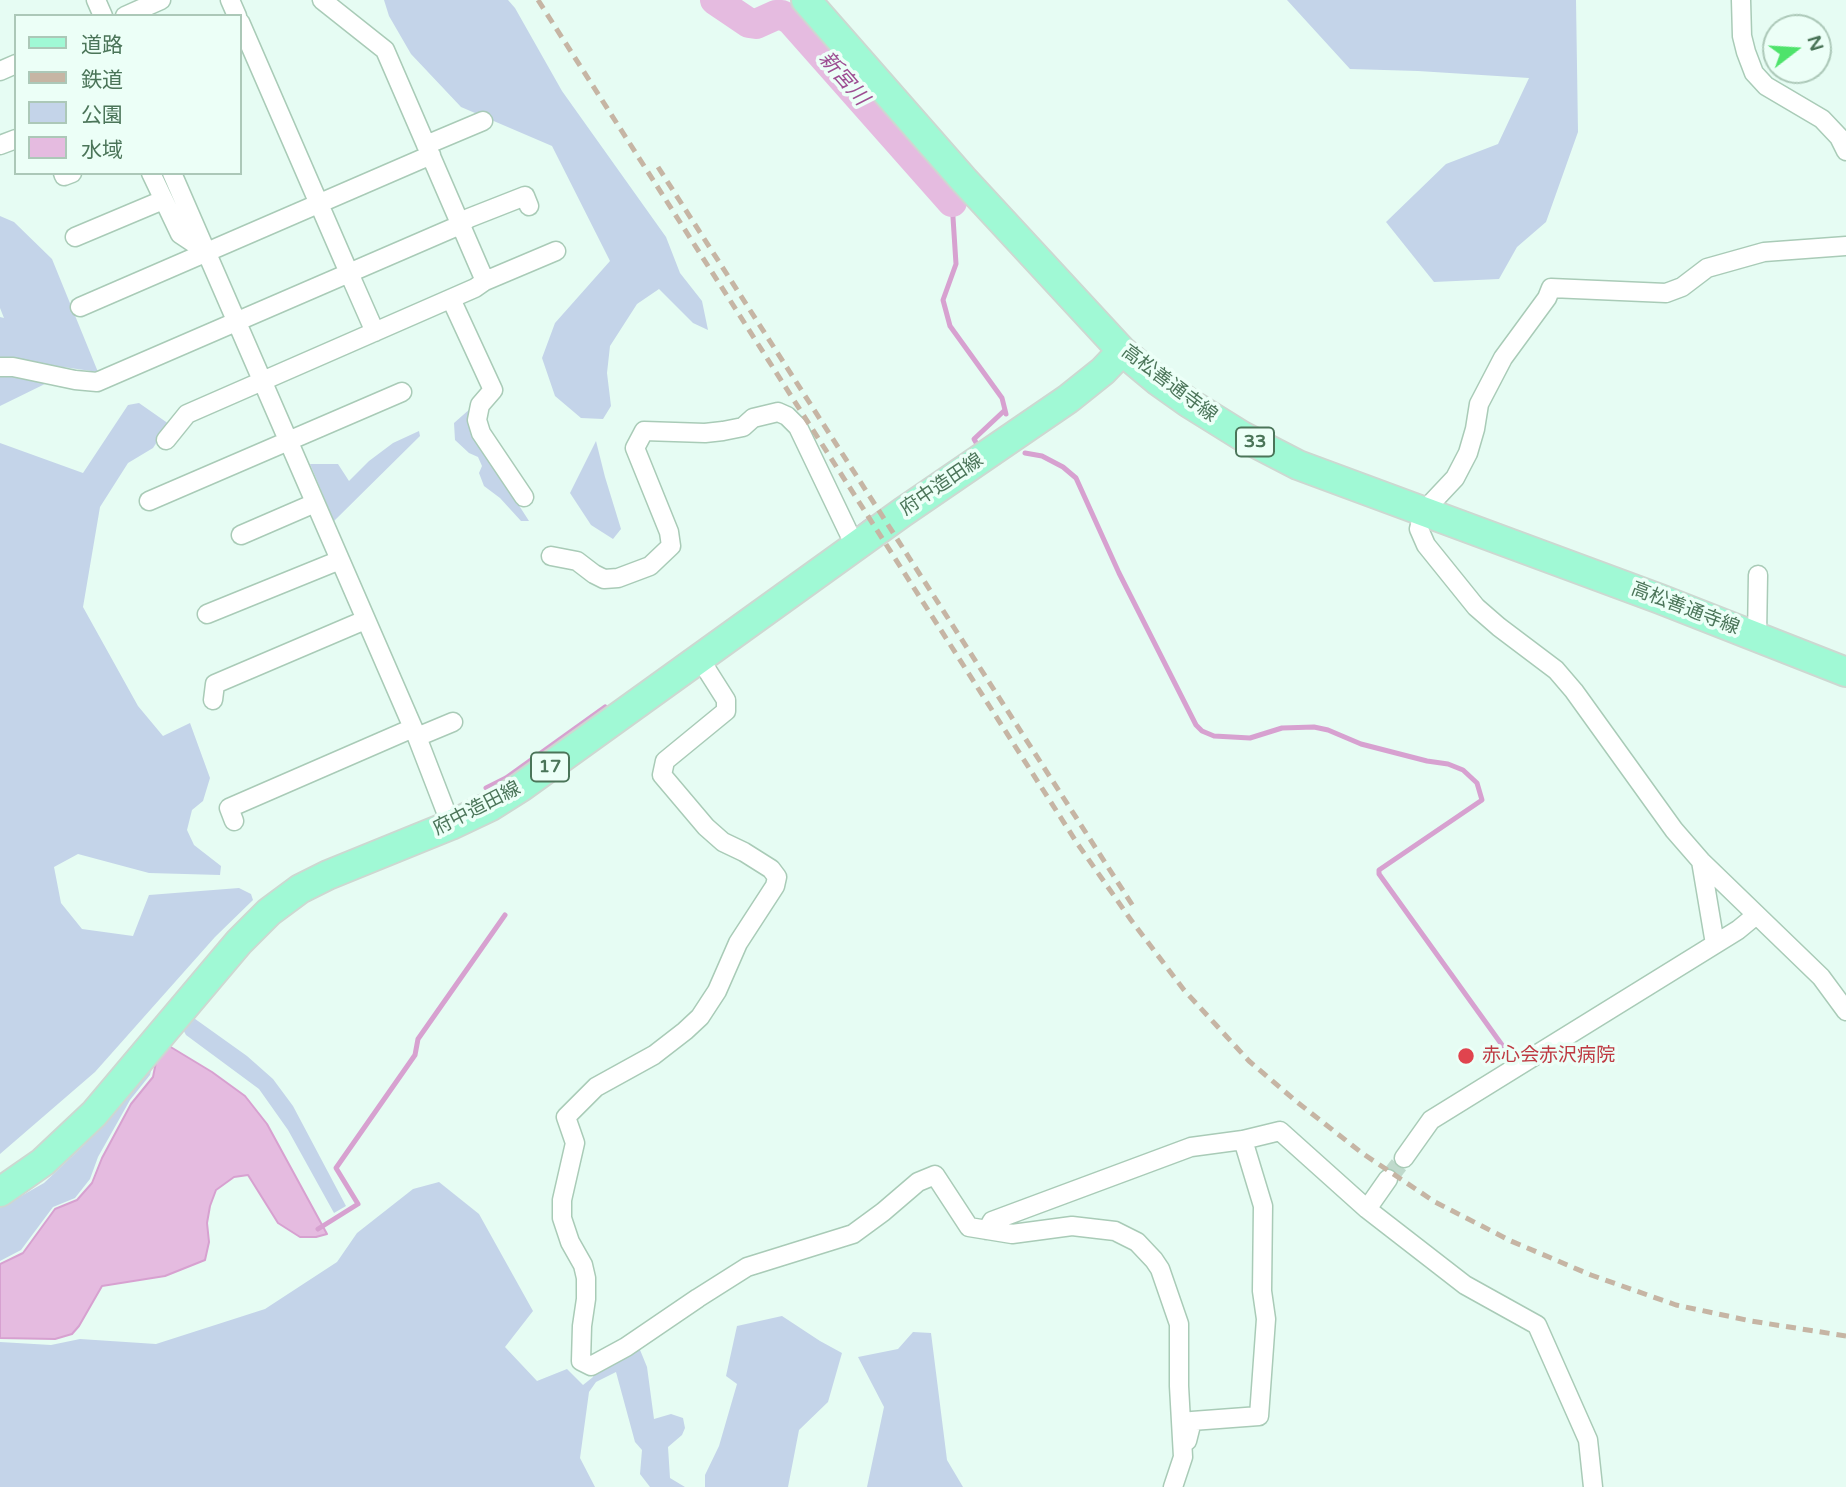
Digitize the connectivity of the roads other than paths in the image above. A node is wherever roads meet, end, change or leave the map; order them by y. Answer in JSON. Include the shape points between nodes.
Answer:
{"nodes":[{"id":1,"x":161,"y":0,"type":"edge"},
{"id":2,"x":322,"y":0,"type":"edge"},
{"id":3,"x":806,"y":0,"type":"edge"},
{"id":4,"x":1741,"y":0,"type":"edge"},
{"id":5,"x":130,"y":14,"type":"edge"},
{"id":6,"x":242,"y":27,"type":"edge"},
{"id":7,"x":483,"y":121,"type":"dead end"},
{"id":8,"x":428,"y":150,"type":"junction"},
{"id":9,"x":1846,"y":151,"type":"edge"},
{"id":10,"x":152,"y":175,"type":"edge"},
{"id":11,"x":173,"y":175,"type":"edge"},
{"id":12,"x":163,"y":200,"type":"junction"},
{"id":13,"x":319,"y":204,"type":"junction"},
{"id":14,"x":529,"y":206,"type":"dead end"},
{"id":15,"x":460,"y":225,"type":"junction"},
{"id":16,"x":75,"y":237,"type":"dead end"},
{"id":17,"x":1846,"y":246,"type":"edge"},
{"id":18,"x":556,"y":251,"type":"dead end"},
{"id":19,"x":207,"y":252,"type":"junction"},
{"id":20,"x":349,"y":273,"type":"junction"},
{"id":21,"x":485,"y":281,"type":"junction"},
{"id":22,"x":451,"y":299,"type":"junction"},
{"id":23,"x":80,"y":307,"type":"dead end"},
{"id":24,"x":237,"y":321,"type":"junction"},
{"id":25,"x":374,"y":332,"type":"junction"},
{"id":26,"x":1122,"y":351,"type":"junction"},
{"id":27,"x":0,"y":367,"type":"edge"},
{"id":28,"x":263,"y":381,"type":"junction"},
{"id":29,"x":402,"y":392,"type":"dead end"},
{"id":30,"x":166,"y":440,"type":"dead end"},
{"id":31,"x":288,"y":441,"type":"junction"},
{"id":32,"x":524,"y":497,"type":"dead end"},
{"id":33,"x":149,"y":501,"type":"dead end"},
{"id":34,"x":315,"y":503,"type":"junction"},
{"id":35,"x":1423,"y":512,"type":"junction"},
{"id":36,"x":241,"y":535,"type":"dead end"},
{"id":37,"x":855,"y":546,"type":"junction"},
{"id":38,"x":551,"y":556,"type":"dead end"},
{"id":39,"x":340,"y":560,"type":"junction"},
{"id":40,"x":1758,"y":575,"type":"dead end"},
{"id":41,"x":207,"y":614,"type":"dead end"},
{"id":42,"x":365,"y":620,"type":"junction"},
{"id":43,"x":1757,"y":637,"type":"junction"},
{"id":44,"x":700,"y":659,"type":"junction"},
{"id":45,"x":1846,"y":672,"type":"edge"},
{"id":46,"x":213,"y":700,"type":"dead end"},
{"id":47,"x":453,"y":722,"type":"dead end"},
{"id":48,"x":415,"y":733,"type":"junction"},
{"id":49,"x":233,"y":821,"type":"dead end"},
{"id":50,"x":452,"y":825,"type":"junction"},
{"id":51,"x":1701,"y":861,"type":"junction"},
{"id":52,"x":1755,"y":916,"type":"junction"},
{"id":53,"x":1715,"y":944,"type":"junction"},
{"id":54,"x":1846,"y":1011,"type":"edge"},
{"id":55,"x":1242,"y":1140,"type":"junction"},
{"id":56,"x":1404,"y":1158,"type":"tunnel mouth"},
{"id":57,"x":1388,"y":1179,"type":"tunnel mouth"},
{"id":58,"x":0,"y":1192,"type":"edge"},
{"id":59,"x":1367,"y":1209,"type":"junction"},
{"id":60,"x":987,"y":1230,"type":"junction"},
{"id":61,"x":1183,"y":1457,"type":"junction"},
{"id":62,"x":1173,"y":1487,"type":"edge"},
{"id":63,"x":1593,"y":1487,"type":"edge"}],
"edges":[{"from":1,"to":5,"type":"street"},
{"from":2,"to":8,"type":"street","via":[[385,50]]},
{"from":3,"to":26,"type":"main road","name":"高松善通寺線","number":"33"},
{"from":4,"to":9,"type":"street","via":[[1742,36],[1754,73],[1766,86],[1822,119]]},
{"from":6,"to":13,"type":"street"},
{"from":7,"to":8,"type":"street"},
{"from":8,"to":13,"type":"street"},
{"from":8,"to":15,"type":"street"},
{"from":10,"to":12,"type":"street"},
{"from":11,"to":19,"type":"street"},
{"from":12,"to":16,"type":"street"},
{"from":12,"to":19,"type":"street","via":[[180,234]]},
{"from":13,"to":19,"type":"street"},
{"from":13,"to":20,"type":"street"},
{"from":14,"to":15,"type":"street","via":[[525,196]]},
{"from":15,"to":20,"type":"street"},
{"from":15,"to":21,"type":"street"},
{"from":17,"to":35,"type":"street","via":[[1764,252],[1707,268],[1667,293],[1551,288],[1503,358],[1479,404],[1468,453],[1455,478]]},
{"from":18,"to":21,"type":"street"},
{"from":19,"to":23,"type":"street"},
{"from":19,"to":24,"type":"street"},
{"from":20,"to":24,"type":"street"},
{"from":20,"to":25,"type":"street"},
{"from":21,"to":22,"type":"street"},
{"from":22,"to":25,"type":"street"},
{"from":22,"to":32,"type":"street","via":[[493,390],[480,405],[477,420],[481,433]]},
{"from":24,"to":27,"type":"street","via":[[97,382]]},
{"from":24,"to":28,"type":"street"},
{"from":25,"to":28,"type":"street"},
{"from":26,"to":35,"type":"main road","name":"高松善通寺線","number":"33","via":[[1189,403],[1242,436],[1298,465]]},
{"from":26,"to":37,"type":"main road","name":"府中造田線","number":"17","via":[[1068,399]]},
{"from":28,"to":30,"type":"street","via":[[187,414]]},
{"from":28,"to":31,"type":"street"},
{"from":29,"to":31,"type":"street"},
{"from":31,"to":33,"type":"street"},
{"from":31,"to":34,"type":"street"},
{"from":34,"to":36,"type":"street"},
{"from":34,"to":39,"type":"street"},
{"from":35,"to":43,"type":"main road","name":"高松善通寺線","number":"33"},
{"from":35,"to":51,"type":"street","via":[[1419,529],[1426,545],[1476,607],[1556,670]]},
{"from":37,"to":38,"type":"street","via":[[798,427],[778,412],[723,432],[644,431],[635,448],[671,546],[650,566],[604,579],[577,561]]},
{"from":37,"to":44,"type":"main road","name":"府中造田線","number":"17"},
{"from":39,"to":41,"type":"street"},
{"from":39,"to":42,"type":"street"},
{"from":40,"to":43,"type":"street"},
{"from":42,"to":46,"type":"street","via":[[215,684]]},
{"from":42,"to":48,"type":"street"},
{"from":43,"to":45,"type":"main road","name":"高松善通寺線","number":"33"},
{"from":44,"to":50,"type":"main road","name":"府中造田線","number":"17","via":[[531,780]]},
{"from":44,"to":60,"type":"street","via":[[726,700],[726,710],[665,761],[662,775],[706,827],[777,877],[700,1017],[654,1055],[596,1087],[566,1117],[575,1143],[562,1218],[586,1278],[581,1362],[591,1366],[626,1347],[747,1268],[853,1234],[918,1182],[935,1175],[968,1227]]},
{"from":47,"to":48,"type":"street"},
{"from":48,"to":49,"type":"street","via":[[229,807]]},
{"from":48,"to":50,"type":"street"},
{"from":50,"to":58,"type":"main road","name":"府中造田線","number":"17","via":[[328,875],[269,912],[94,1114],[43,1162]]},
{"from":51,"to":52,"type":"street"},
{"from":51,"to":53,"type":"street"},
{"from":52,"to":53,"type":"street"},
{"from":52,"to":54,"type":"street","via":[[1821,977]]},
{"from":53,"to":56,"type":"street","via":[[1431,1120]]},
{"from":55,"to":59,"type":"street","via":[[1280,1131]]},
{"from":55,"to":60,"type":"street","via":[[1191,1147],[992,1221]]},
{"from":55,"to":61,"type":"street","via":[[1263,1206],[1266,1319],[1259,1416],[1192,1421]]},
{"from":57,"to":59,"type":"street"},
{"from":59,"to":63,"type":"street","via":[[1465,1284],[1536,1325],[1588,1440]]},
{"from":60,"to":61,"type":"street","via":[[1012,1234],[1080,1227],[1115,1231],[1137,1242],[1154,1259],[1179,1324]]},
{"from":61,"to":62,"type":"street"}]}
